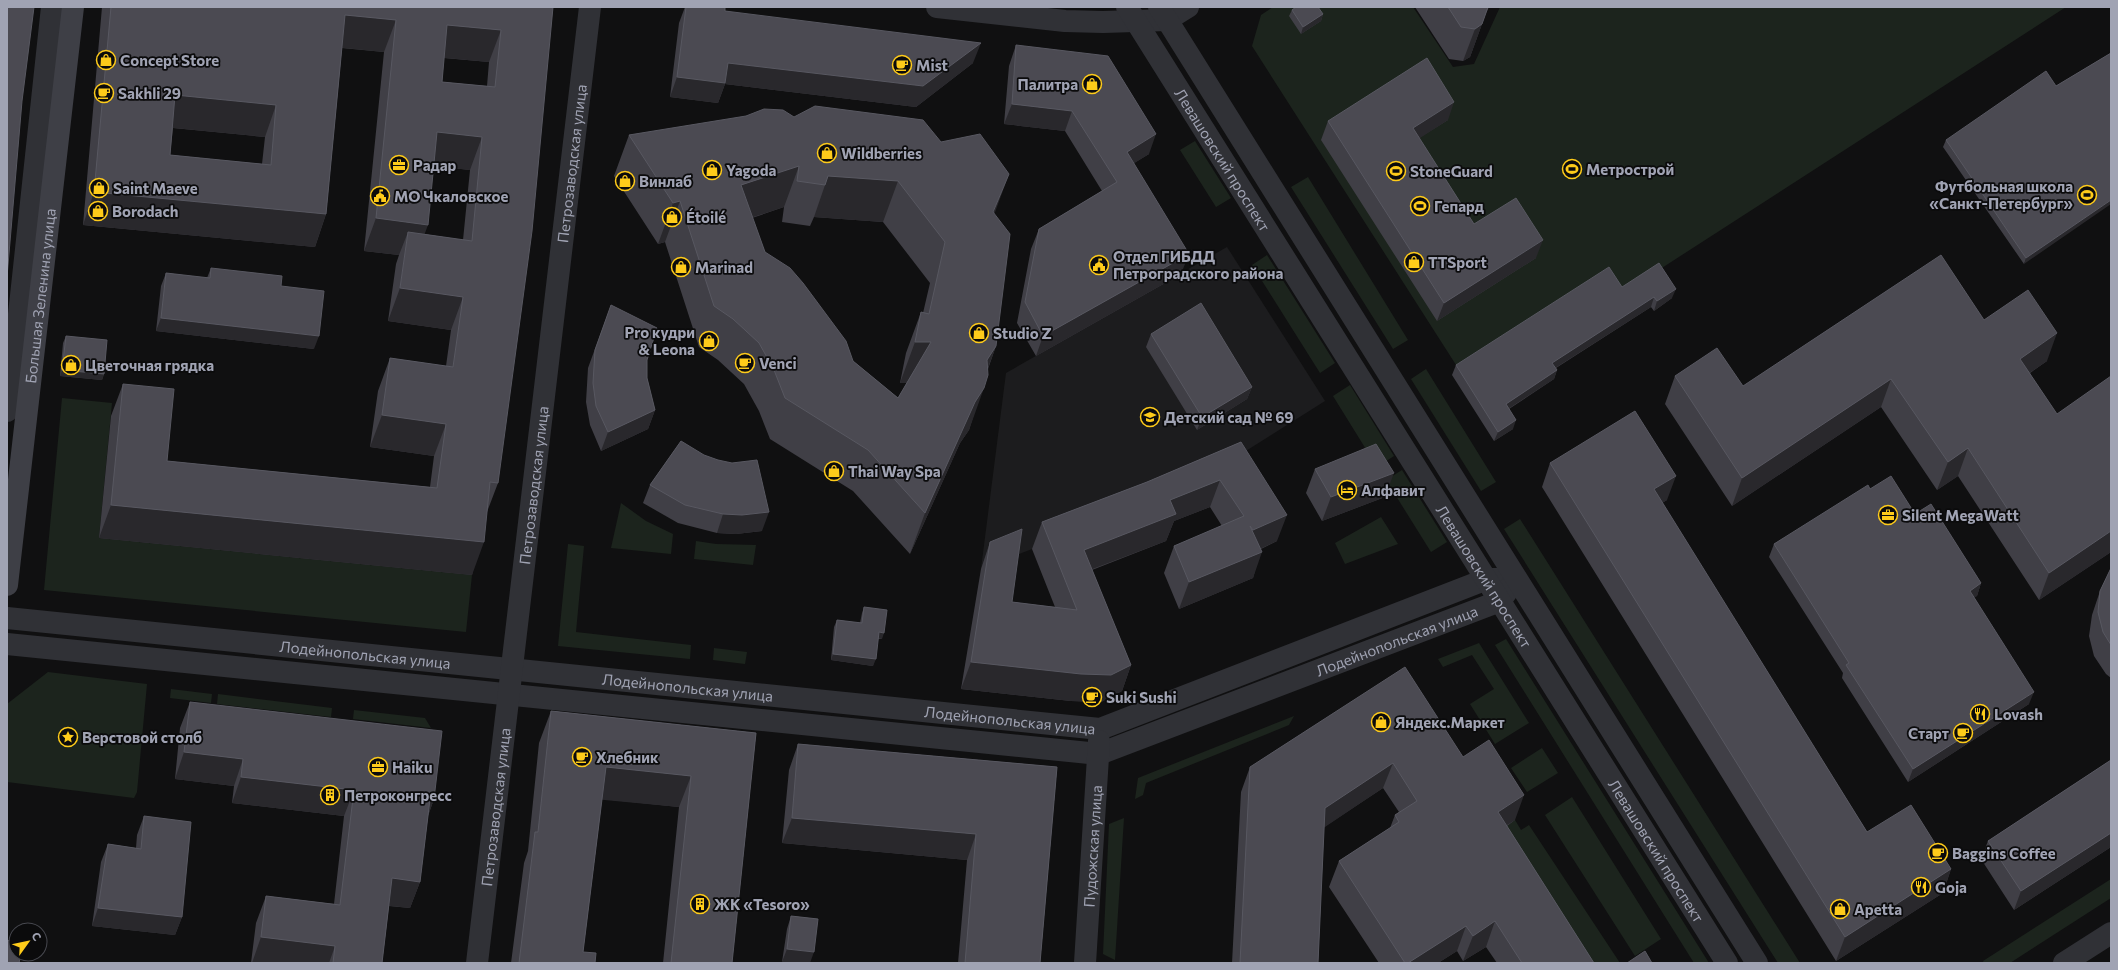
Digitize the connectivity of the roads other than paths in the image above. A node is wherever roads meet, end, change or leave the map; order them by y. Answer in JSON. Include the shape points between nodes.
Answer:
{"nodes":[{"id":1,"x":52,"y":7,"type":"edge"},
{"id":2,"x":73,"y":7,"type":"edge"},
{"id":3,"x":590,"y":7,"type":"edge"},
{"id":4,"x":937,"y":7,"type":"edge"},
{"id":5,"x":1188,"y":7,"type":"edge"},
{"id":6,"x":1163,"y":13,"type":"edge"},
{"id":7,"x":1131,"y":14,"type":"edge"},
{"id":8,"x":7,"y":411,"type":"edge"},
{"id":9,"x":1487,"y":579,"type":"junction"},
{"id":10,"x":1516,"y":579,"type":"junction"},
{"id":11,"x":7,"y":585,"type":"edge"},
{"id":12,"x":1500,"y":601,"type":"junction"},
{"id":13,"x":7,"y":618,"type":"edge"},
{"id":14,"x":7,"y":644,"type":"edge"},
{"id":15,"x":512,"y":670,"type":"junction"},
{"id":16,"x":509,"y":695,"type":"junction"},
{"id":17,"x":1100,"y":729,"type":"junction"},
{"id":18,"x":1098,"y":754,"type":"junction"},
{"id":19,"x":2111,"y":933,"type":"edge"},
{"id":20,"x":477,"y":963,"type":"edge"},
{"id":21,"x":1085,"y":963,"type":"edge"},
{"id":22,"x":1727,"y":963,"type":"edge"},
{"id":23,"x":1757,"y":963,"type":"edge"},
{"id":24,"x":2064,"y":963,"type":"edge"}],
"edges":[{"from":1,"to":8,"type":"street","name":"Большая Зеленина улица"},
{"from":2,"to":11,"type":"main road","name":"Большая Зеленина улица"},
{"from":3,"to":15,"type":"street","name":"Петрозаводская улица"},
{"from":4,"to":7,"type":"street","via":[[1065,21]]},
{"from":5,"to":6,"type":"street"},
{"from":6,"to":7,"type":"street"},
{"from":6,"to":10,"type":"street","name":"Левашовский проспект"},
{"from":7,"to":9,"type":"street","name":"Левашовский проспект"},
{"from":9,"to":10,"type":"street","name":"Лодейнопольская улица"},
{"from":9,"to":12,"type":"street","name":"Левашовский проспект"},
{"from":9,"to":17,"type":"street","name":"Лодейнопольская улица"},
{"from":10,"to":12,"type":"street"},
{"from":10,"to":23,"type":"street","name":"Левашовский проспект"},
{"from":12,"to":18,"type":"street","name":"Лодейнопольская улица"},
{"from":12,"to":22,"type":"street","name":"Левашовский проспект"},
{"from":13,"to":15,"type":"street","name":"Лодейнопольская улица"},
{"from":14,"to":16,"type":"street","name":"Лодейнопольская улица"},
{"from":15,"to":16,"type":"street","name":"Петрозаводская улица"},
{"from":15,"to":17,"type":"street","name":"Лодейнопольская улица"},
{"from":16,"to":18,"type":"street","name":"Лодейнопольская улица"},
{"from":16,"to":20,"type":"street","name":"Петрозаводская улица"},
{"from":17,"to":18,"type":"street","name":"Пудожская улица"},
{"from":18,"to":21,"type":"street","name":"Пудожская улица"},
{"from":19,"to":24,"type":"street"}]}
